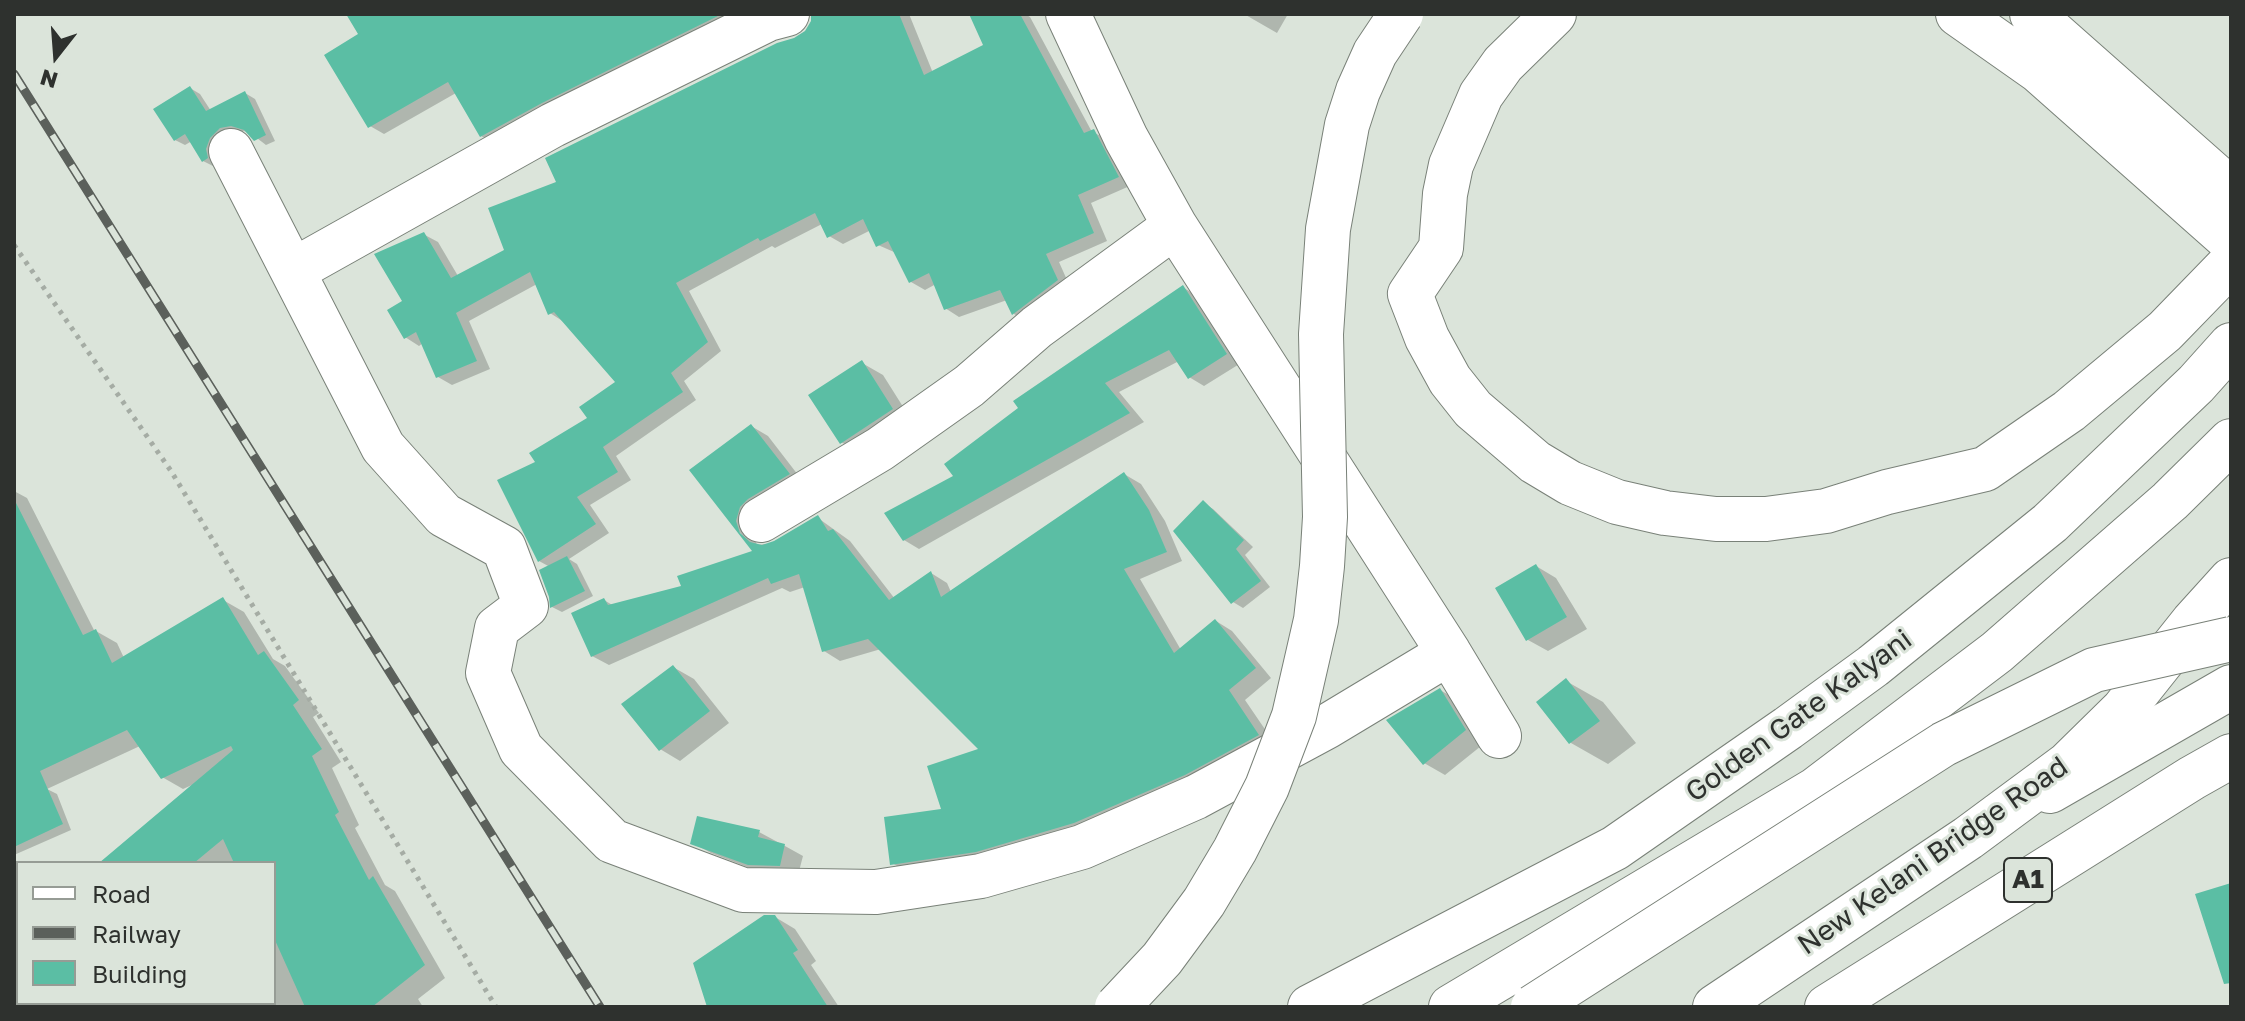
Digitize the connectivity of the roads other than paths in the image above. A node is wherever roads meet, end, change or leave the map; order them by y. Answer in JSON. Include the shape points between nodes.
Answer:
{"nodes":[{"id":1,"x":787,"y":14,"type":"edge"},
{"id":2,"x":1068,"y":14,"type":"edge"},
{"id":3,"x":1401,"y":14,"type":"edge"},
{"id":4,"x":1554,"y":14,"type":"edge"},
{"id":5,"x":1958,"y":14,"type":"edge"},
{"id":6,"x":2032,"y":14,"type":"edge"},
{"id":7,"x":231,"y":151,"type":"dead end"},
{"id":8,"x":2231,"y":190,"type":"edge"},
{"id":9,"x":1175,"y":226,"type":"junction"},
{"id":10,"x":2231,"y":241,"type":"edge"},
{"id":11,"x":2231,"y":263,"type":"edge"},
{"id":12,"x":294,"y":270,"type":"junction"},
{"id":13,"x":2231,"y":345,"type":"edge"},
{"id":14,"x":2231,"y":441,"type":"edge"},
{"id":15,"x":761,"y":520,"type":"dead end"},
{"id":16,"x":2231,"y":580,"type":"edge"},
{"id":17,"x":2231,"y":639,"type":"edge"},
{"id":18,"x":1449,"y":653,"type":"junction"},
{"id":19,"x":2231,"y":687,"type":"edge"},
{"id":20,"x":1499,"y":736,"type":"dead end"},
{"id":21,"x":2231,"y":756,"type":"edge"},
{"id":22,"x":1968,"y":838,"type":"junction"},
{"id":23,"x":1117,"y":1007,"type":"edge"},
{"id":24,"x":1310,"y":1007,"type":"edge"},
{"id":25,"x":1451,"y":1007,"type":"edge"},
{"id":26,"x":1533,"y":1007,"type":"edge"},
{"id":27,"x":1715,"y":1007,"type":"edge"},
{"id":28,"x":1827,"y":1007,"type":"edge"}],
"edges":[{"from":1,"to":12,"type":"main road","via":[[553,125]]},
{"from":2,"to":9,"type":"main road","via":[[1126,138]]},
{"from":3,"to":23,"type":"main road","bridge":true,"via":[[1358,91],[1328,229],[1321,334],[1322,566],[1316,620],[1294,716],[1267,787],[1204,902],[1162,959]]},
{"from":4,"to":11,"type":"main road","via":[[1503,64],[1476,105],[1451,165],[1441,248],[1410,294],[1450,380],[1473,409],[1535,462],[1617,502],[1716,519],[1766,519],[1826,511],[1985,469],[2069,411],[2165,331]]},
{"from":5,"to":10,"type":"main road","via":[[2039,71]]},
{"from":6,"to":8,"type":"main road"},
{"from":7,"to":12,"type":"main road"},
{"from":9,"to":15,"type":"main road","via":[[880,449]]},
{"from":9,"to":18,"type":"main road"},
{"from":12,"to":18,"type":"main road","via":[[383,447],[444,515],[504,548],[526,606],[497,628],[488,673],[521,749],[612,841],[743,890],[876,892],[981,876],[1082,847],[1196,797]]},
{"from":13,"to":24,"type":"main road","name":"Golden Gate Kalyani","via":[[2050,523],[1788,728],[1615,848]]},
{"from":14,"to":25,"type":"main road","via":[[1997,652],[1815,790]]},
{"from":16,"to":22,"type":"main road","name":"New Kelani Bridge Road","number":"A1","via":[[2112,721],[2068,764]]},
{"from":17,"to":26,"type":"main road","bridge":true,"via":[[2094,670],[1944,744]]},
{"from":18,"to":20,"type":"main road"},
{"from":19,"to":22,"type":"main road"},
{"from":21,"to":28,"type":"main road","number":"A1"},
{"from":22,"to":27,"type":"main road","name":"New Kelani Bridge Road","number":"A1"}]}
